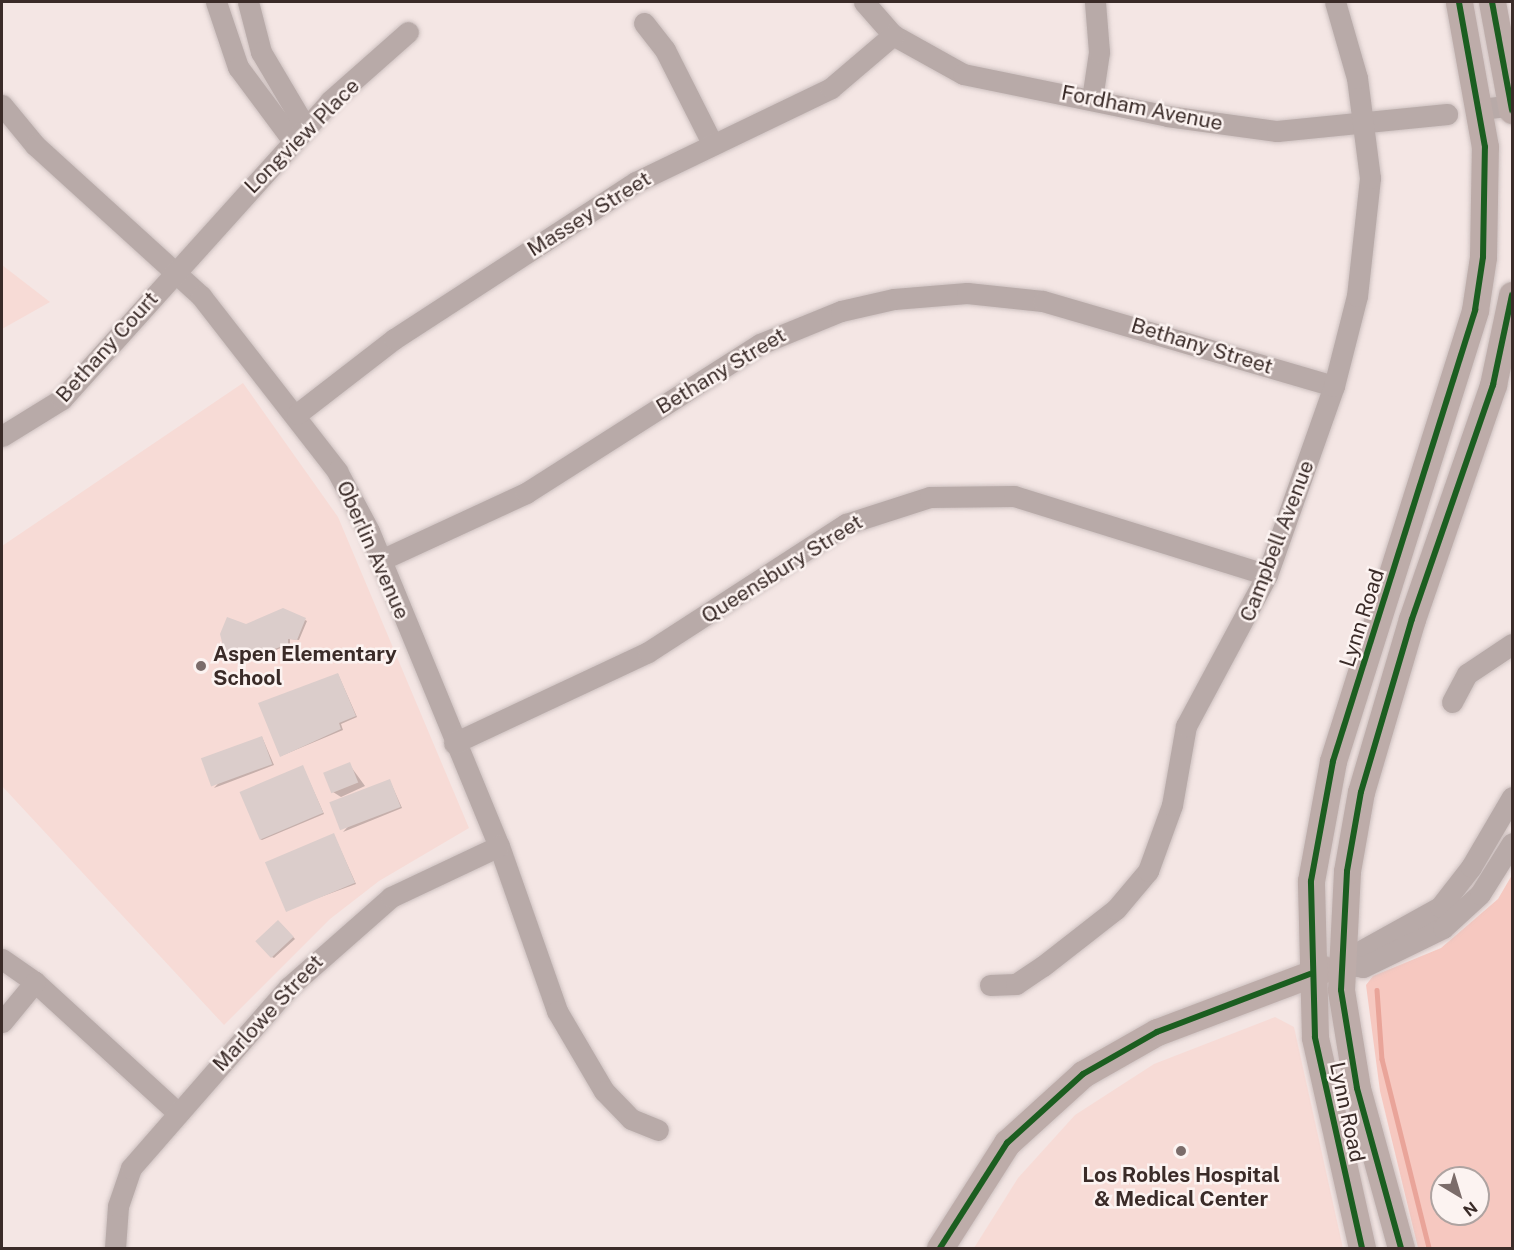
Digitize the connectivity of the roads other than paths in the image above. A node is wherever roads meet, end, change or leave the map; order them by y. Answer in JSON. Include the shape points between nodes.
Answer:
{"nodes":[{"id":1,"x":216,"y":2,"type":"edge"},
{"id":2,"x":248,"y":2,"type":"edge"},
{"id":3,"x":864,"y":2,"type":"edge"},
{"id":4,"x":1095,"y":2,"type":"edge"},
{"id":5,"x":1335,"y":2,"type":"edge"},
{"id":6,"x":1459,"y":2,"type":"edge"},
{"id":7,"x":1492,"y":2,"type":"edge"},
{"id":8,"x":644,"y":23,"type":"dead end"},
{"id":9,"x":408,"y":32,"type":"dead end"},
{"id":10,"x":893,"y":35,"type":"junction"},
{"id":11,"x":1092,"y":99,"type":"junction"},
{"id":12,"x":2,"y":105,"type":"edge"},
{"id":13,"x":1512,"y":105,"type":"edge"},
{"id":14,"x":1481,"y":109,"type":"junction"},
{"id":15,"x":1512,"y":110,"type":"edge"},
{"id":16,"x":1447,"y":114,"type":"dead end"},
{"id":17,"x":1366,"y":125,"type":"junction"},
{"id":18,"x":299,"y":135,"type":"junction"},
{"id":19,"x":713,"y":145,"type":"junction"},
{"id":20,"x":176,"y":269,"type":"junction"},
{"id":21,"x":1512,"y":295,"type":"edge"},
{"id":22,"x":1334,"y":386,"type":"junction"},
{"id":23,"x":297,"y":414,"type":"junction"},
{"id":24,"x":2,"y":436,"type":"edge"},
{"id":25,"x":381,"y":560,"type":"junction"},
{"id":26,"x":1267,"y":575,"type":"junction"},
{"id":27,"x":1512,"y":644,"type":"edge"},
{"id":28,"x":1452,"y":702,"type":"dead end"},
{"id":29,"x":454,"y":743,"type":"junction"},
{"id":30,"x":1512,"y":797,"type":"edge"},
{"id":31,"x":1512,"y":843,"type":"edge"},
{"id":32,"x":499,"y":846,"type":"junction"},
{"id":33,"x":2,"y":959,"type":"edge"},
{"id":34,"x":1339,"y":963,"type":"junction"},
{"id":35,"x":1310,"y":974,"type":"junction"},
{"id":36,"x":35,"y":982,"type":"junction"},
{"id":37,"x":990,"y":985,"type":"dead end"},
{"id":38,"x":2,"y":1022,"type":"edge"},
{"id":39,"x":176,"y":1111,"type":"junction"},
{"id":40,"x":658,"y":1130,"type":"dead end"},
{"id":41,"x":115,"y":1248,"type":"edge"},
{"id":42,"x":940,"y":1248,"type":"edge"},
{"id":43,"x":1362,"y":1248,"type":"edge"},
{"id":44,"x":1401,"y":1248,"type":"edge"}],
"edges":[{"from":1,"to":18,"type":"street","via":[[238,67]]},
{"from":2,"to":18,"type":"street","via":[[261,52]]},
{"from":3,"to":10,"type":"street","name":"Fordham Avenue"},
{"from":4,"to":11,"type":"street","via":[[1099,52]]},
{"from":5,"to":17,"type":"street","name":"Campbell Avenue"},
{"from":6,"to":14,"type":"main road","name":"Lynn Road"},
{"from":7,"to":13,"type":"main road"},
{"from":8,"to":19,"type":"street","via":[[665,50]]},
{"from":9,"to":18,"type":"street","name":"Longview Place"},
{"from":10,"to":11,"type":"street","name":"Fordham Avenue","via":[[963,74]]},
{"from":10,"to":19,"type":"street","name":"Massey Street","via":[[831,88]]},
{"from":11,"to":17,"type":"street","name":"Fordham Avenue","via":[[1278,131]]},
{"from":12,"to":20,"type":"street","name":"Oberlin Avenue","via":[[35,145]]},
{"from":13,"to":14,"type":"street"},
{"from":13,"to":15,"type":"main road"},
{"from":14,"to":35,"type":"main road","name":"Lynn Road","via":[[1485,223],[1475,310],[1333,761],[1311,881]]},
{"from":16,"to":17,"type":"street","name":"Fordham Avenue"},
{"from":17,"to":22,"type":"street","name":"Campbell Avenue","via":[[1367,227]]},
{"from":18,"to":20,"type":"street","name":"Longview Place"},
{"from":19,"to":23,"type":"street","name":"Massey Street","via":[[636,182],[423,320]]},
{"from":20,"to":23,"type":"street","name":"Oberlin Avenue"},
{"from":20,"to":24,"type":"street","name":"Bethany Court","via":[[62,399]]},
{"from":21,"to":34,"type":"main road","name":"Lynn Road","via":[[1493,385],[1412,619],[1362,792]]},
{"from":22,"to":25,"type":"street","name":"Bethany Street","via":[[1043,301],[967,293],[876,302],[760,344],[526,493]]},
{"from":22,"to":26,"type":"street","name":"Campbell Avenue"},
{"from":23,"to":25,"type":"street","name":"Oberlin Avenue","via":[[351,494]]},
{"from":25,"to":29,"type":"street","name":"Oberlin Avenue"},
{"from":26,"to":29,"type":"street","name":"Queensbury Street","via":[[1014,496],[930,496],[846,524],[648,652]]},
{"from":26,"to":37,"type":"street","name":"Campbell Avenue","via":[[1186,726],[1172,805],[1148,871],[1116,909],[1042,966],[1016,984]]},
{"from":27,"to":28,"type":"street","via":[[1467,674]]},
{"from":29,"to":32,"type":"street","name":"Oberlin Avenue"},
{"from":30,"to":34,"type":"street","via":[[1472,867],[1440,907]]},
{"from":31,"to":34,"type":"street","via":[[1480,894],[1443,928],[1362,967]]},
{"from":32,"to":39,"type":"street","name":"Marlowe Street","via":[[433,874],[362,919],[289,987]]},
{"from":32,"to":40,"type":"street","name":"Oberlin Avenue","via":[[571,1038],[604,1091],[631,1119]]},
{"from":33,"to":36,"type":"street"},
{"from":34,"to":35,"type":"main road"},
{"from":34,"to":44,"type":"main road","name":"Lynn Road","via":[[1357,1088]]},
{"from":35,"to":42,"type":"main road","via":[[1157,1032],[1083,1074],[1007,1143]]},
{"from":35,"to":43,"type":"main road","name":"Lynn Road","via":[[1320,1067]]},
{"from":36,"to":38,"type":"street"},
{"from":36,"to":39,"type":"street"},
{"from":39,"to":41,"type":"street","name":"Marlowe Street","via":[[131,1168],[118,1206]]}]}
